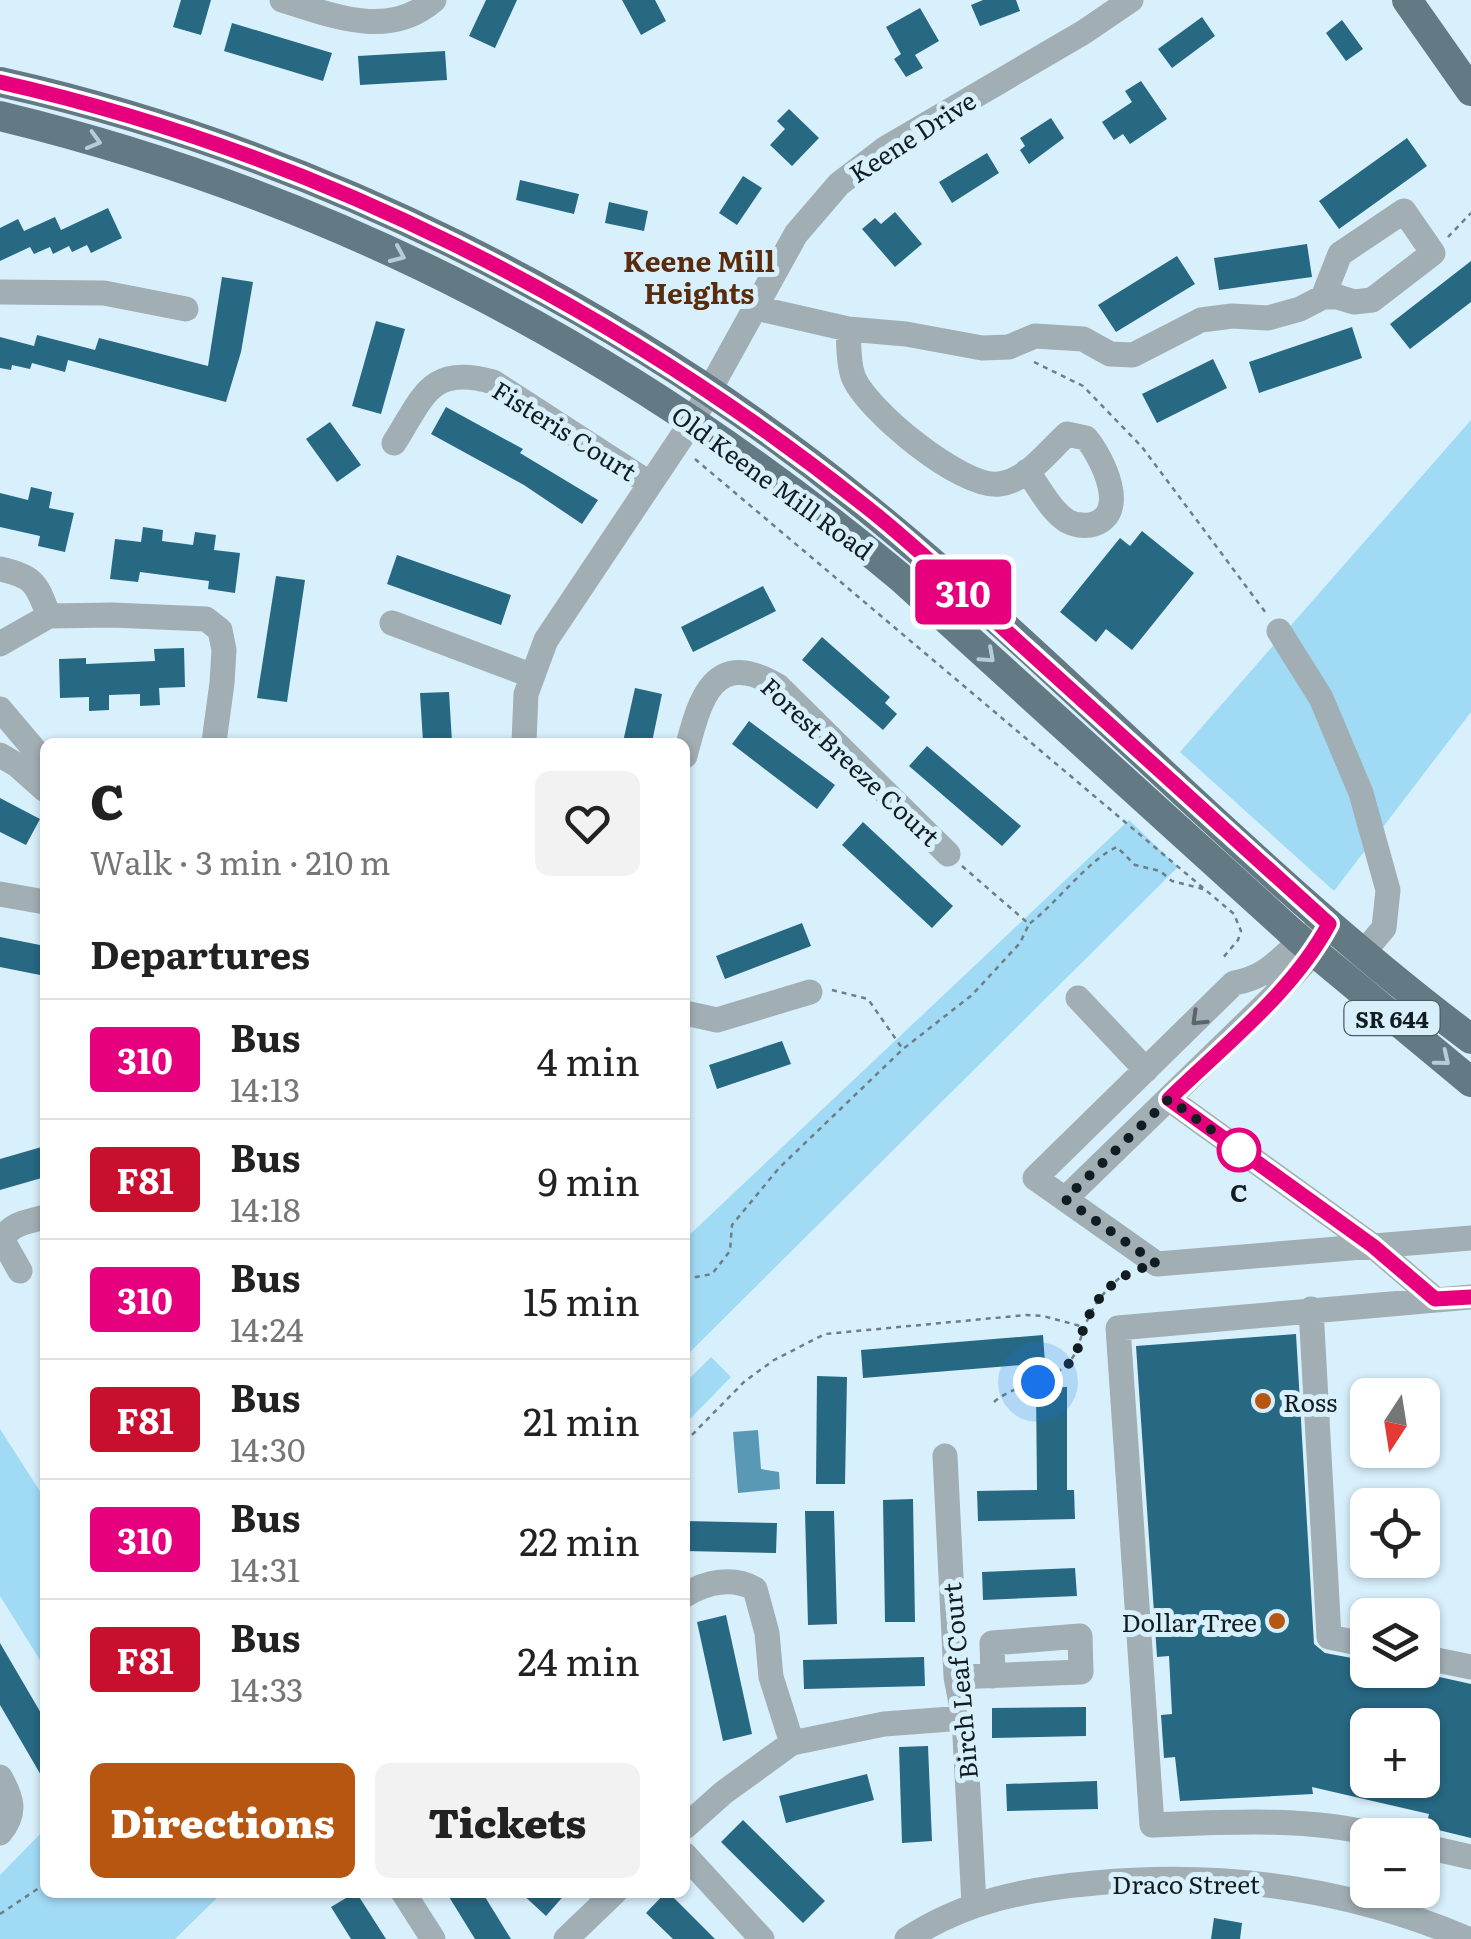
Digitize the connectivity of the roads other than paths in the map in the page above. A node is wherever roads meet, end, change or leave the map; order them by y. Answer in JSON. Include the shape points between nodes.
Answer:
{"nodes":[{"id":1,"x":282,"y":0,"type":"edge"},
{"id":2,"x":434,"y":0,"type":"edge"},
{"id":3,"x":1131,"y":0,"type":"edge"},
{"id":4,"x":1407,"y":0,"type":"edge"},
{"id":5,"x":314,"y":4,"type":"edge"},
{"id":6,"x":0,"y":82,"type":"edge"},
{"id":7,"x":1471,"y":91,"type":"edge"},
{"id":8,"x":0,"y":116,"type":"edge"},
{"id":9,"x":0,"y":292,"type":"edge"},
{"id":10,"x":1323,"y":297,"type":"junction"},
{"id":11,"x":756,"y":308,"type":"junction"},
{"id":12,"x":186,"y":309,"type":"dead end"},
{"id":13,"x":848,"y":329,"type":"junction"},
{"id":14,"x":709,"y":393,"type":"junction"},
{"id":15,"x":684,"y":432,"type":"junction"},
{"id":16,"x":394,"y":443,"type":"dead end"},
{"id":17,"x":1027,"y":471,"type":"dead end"},
{"id":18,"x":648,"y":483,"type":"junction"},
{"id":19,"x":0,"y":569,"type":"edge"},
{"id":20,"x":49,"y":616,"type":"junction"},
{"id":21,"x":392,"y":623,"type":"dead end"},
{"id":22,"x":1279,"y":631,"type":"road end"},
{"id":23,"x":0,"y":644,"type":"edge"},
{"id":24,"x":530,"y":674,"type":"junction"},
{"id":25,"x":0,"y":709,"type":"edge"},
{"id":26,"x":215,"y":738,"type":"edge"},
{"id":27,"x":524,"y":738,"type":"edge"},
{"id":28,"x":689,"y":738,"type":"edge"},
{"id":29,"x":0,"y":755,"type":"edge"},
{"id":30,"x":40,"y":756,"type":"edge"},
{"id":31,"x":40,"y":785,"type":"edge"},
{"id":32,"x":948,"y":854,"type":"road end"},
{"id":33,"x":0,"y":894,"type":"edge"},
{"id":34,"x":1251,"y":896,"type":"junction"},
{"id":35,"x":40,"y":901,"type":"edge"},
{"id":36,"x":1329,"y":924,"type":"junction"},
{"id":37,"x":1307,"y":946,"type":"junction"},
{"id":38,"x":1362,"y":954,"type":"junction"},
{"id":39,"x":1254,"y":980,"type":"junction"},
{"id":40,"x":810,"y":992,"type":"road end"},
{"id":41,"x":1078,"y":998,"type":"dead end"},
{"id":42,"x":690,"y":1014,"type":"edge"},
{"id":43,"x":1471,"y":1038,"type":"edge"},
{"id":44,"x":1146,"y":1070,"type":"junction"},
{"id":45,"x":1471,"y":1082,"type":"edge"},
{"id":46,"x":1169,"y":1099,"type":"junction"},
{"id":47,"x":1065,"y":1199,"type":"junction"},
{"id":48,"x":40,"y":1219,"type":"edge"},
{"id":49,"x":1471,"y":1238,"type":"edge"},
{"id":50,"x":1373,"y":1246,"type":"junction"},
{"id":51,"x":20,"y":1271,"type":"dead end"},
{"id":52,"x":1471,"y":1297,"type":"edge"},
{"id":53,"x":1435,"y":1299,"type":"junction"},
{"id":54,"x":1311,"y":1309,"type":"junction"},
{"id":55,"x":944,"y":1456,"type":"dead end"},
{"id":56,"x":690,"y":1593,"type":"edge"},
{"id":57,"x":1350,"y":1641,"type":"edge"},
{"id":58,"x":1440,"y":1661,"type":"edge"},
{"id":59,"x":1471,"y":1667,"type":"edge"},
{"id":60,"x":992,"y":1676,"type":"dead end"},
{"id":61,"x":956,"y":1677,"type":"junction"},
{"id":62,"x":964,"y":1718,"type":"junction"},
{"id":63,"x":792,"y":1743,"type":"junction"},
{"id":64,"x":6,"y":1788,"type":"edge"},
{"id":65,"x":690,"y":1822,"type":"edge"},
{"id":66,"x":1350,"y":1829,"type":"edge"},
{"id":67,"x":0,"y":1833,"type":"edge"},
{"id":68,"x":1440,"y":1850,"type":"edge"},
{"id":69,"x":1471,"y":1857,"type":"edge"},
{"id":70,"x":690,"y":1860,"type":"edge"},
{"id":71,"x":407,"y":1898,"type":"edge"},
{"id":72,"x":609,"y":1898,"type":"edge"},
{"id":73,"x":974,"y":1904,"type":"junction"},
{"id":74,"x":433,"y":1939,"type":"edge"},
{"id":75,"x":566,"y":1939,"type":"edge"},
{"id":76,"x":762,"y":1939,"type":"edge"},
{"id":77,"x":907,"y":1939,"type":"edge"},
{"id":78,"x":1468,"y":1939,"type":"edge"}],
"edges":[{"from":1,"to":5,"type":"street"},
{"from":2,"to":5,"type":"street","via":[[396,20],[368,23],[338,18]]},
{"from":3,"to":11,"type":"street","name":"Keene Drive","via":[[857,169],[796,234]]},
{"from":4,"to":7,"type":"main road"},
{"from":6,"to":14,"type":"main road","name":"Old Keene Mill Road","number":"SR 644","via":[[162,124],[358,200],[548,294]]},
{"from":8,"to":15,"type":"main road","name":"Old Keene Mill Road","number":"SR 644","one_way":true,"via":[[230,185],[440,273],[589,354]]},
{"from":9,"to":12,"type":"street","via":[[104,293]]},
{"from":10,"to":10,"type":"street","via":[[1372,300],[1433,253],[1404,211],[1340,254]]},
{"from":10,"to":13,"type":"street","via":[[1268,318],[1200,320],[1133,355],[1110,354],[1083,339],[1035,336],[982,348]]},
{"from":11,"to":13,"type":"street"},
{"from":11,"to":14,"type":"street","name":"Keene Drive"},
{"from":13,"to":17,"type":"street","via":[[852,374],[865,397],[938,462],[968,480],[996,485]]},
{"from":14,"to":15,"type":"street","name":"Keene Drive"},
{"from":14,"to":36,"type":"main road","name":"Old Keene Mill Road","number":"SR 644","via":[[868,508]]},
{"from":15,"to":18,"type":"street","name":"Keene Drive"},
{"from":15,"to":34,"type":"main road","name":"Old Keene Mill Road","number":"SR 644","one_way":true,"via":[[832,520]]},
{"from":16,"to":18,"type":"street","name":"Fisteris Court","via":[[428,390],[444,378],[468,375],[492,382]]},
{"from":18,"to":24,"type":"street","name":"Keene Drive"},
{"from":19,"to":20,"type":"street","via":[[34,581]]},
{"from":20,"to":23,"type":"street"},
{"from":20,"to":26,"type":"street","via":[[206,619],[220,630],[224,650]]},
{"from":21,"to":24,"type":"street"},
{"from":22,"to":38,"type":"street","via":[[1321,698],[1362,794],[1388,890],[1384,928]]},
{"from":24,"to":27,"type":"street","name":"Keene Drive"},
{"from":25,"to":30,"type":"street"},
{"from":28,"to":32,"type":"street","name":"Forest Breeze Court","via":[[707,692],[738,670],[755,672],[778,686]]},
{"from":29,"to":31,"type":"street"},
{"from":33,"to":35,"type":"street"},
{"from":34,"to":37,"type":"main road","name":"Old Keene Mill Road","number":"SR 644"},
{"from":34,"to":39,"type":"street","via":[[1271,942]]},
{"from":36,"to":37,"type":"street"},
{"from":36,"to":38,"type":"main road","name":"Old Keene Mill Road","number":"SR 644"},
{"from":37,"to":39,"type":"street"},
{"from":37,"to":45,"type":"main road","name":"Old Keene Mill Road","number":"SR 644","one_way":true},
{"from":37,"to":46,"type":"street"},
{"from":38,"to":43,"type":"main road","name":"Old Keene Mill Road","number":"SR 644"},
{"from":39,"to":44,"type":"street","one_way":true,"via":[[1234,983]]},
{"from":40,"to":42,"type":"street","via":[[717,1020]]},
{"from":41,"to":44,"type":"street"},
{"from":44,"to":47,"type":"street","via":[[1035,1178]]},
{"from":46,"to":47,"type":"street"},
{"from":46,"to":50,"type":"street"},
{"from":47,"to":50,"type":"street","via":[[1157,1264]]},
{"from":48,"to":51,"type":"street","via":[[4,1234]]},
{"from":49,"to":50,"type":"street"},
{"from":50,"to":53,"type":"street"},
{"from":52,"to":53,"type":"street"},
{"from":53,"to":54,"type":"street"},
{"from":54,"to":57,"type":"street","via":[[1329,1637]]},
{"from":54,"to":66,"type":"street","via":[[1118,1328],[1152,1825]]},
{"from":55,"to":61,"type":"street","name":"Birch Leaf Court"},
{"from":56,"to":63,"type":"street","via":[[726,1581],[755,1589],[770,1677]]},
{"from":58,"to":59,"type":"street"},
{"from":60,"to":61,"type":"street"},
{"from":61,"to":62,"type":"street","name":"Birch Leaf Court"},
{"from":62,"to":63,"type":"street","via":[[884,1724]]},
{"from":62,"to":73,"type":"street","name":"Birch Leaf Court"},
{"from":63,"to":65,"type":"street"},
{"from":64,"to":67,"type":"street","via":[[11,1816]]},
{"from":68,"to":69,"type":"street"},
{"from":70,"to":76,"type":"street"},
{"from":71,"to":74,"type":"street"},
{"from":72,"to":75,"type":"street"},
{"from":73,"to":77,"type":"street","name":"Draco Street"},
{"from":73,"to":78,"type":"street","name":"Draco Street","via":[[1043,1888],[1229,1879],[1363,1902]]}]}
